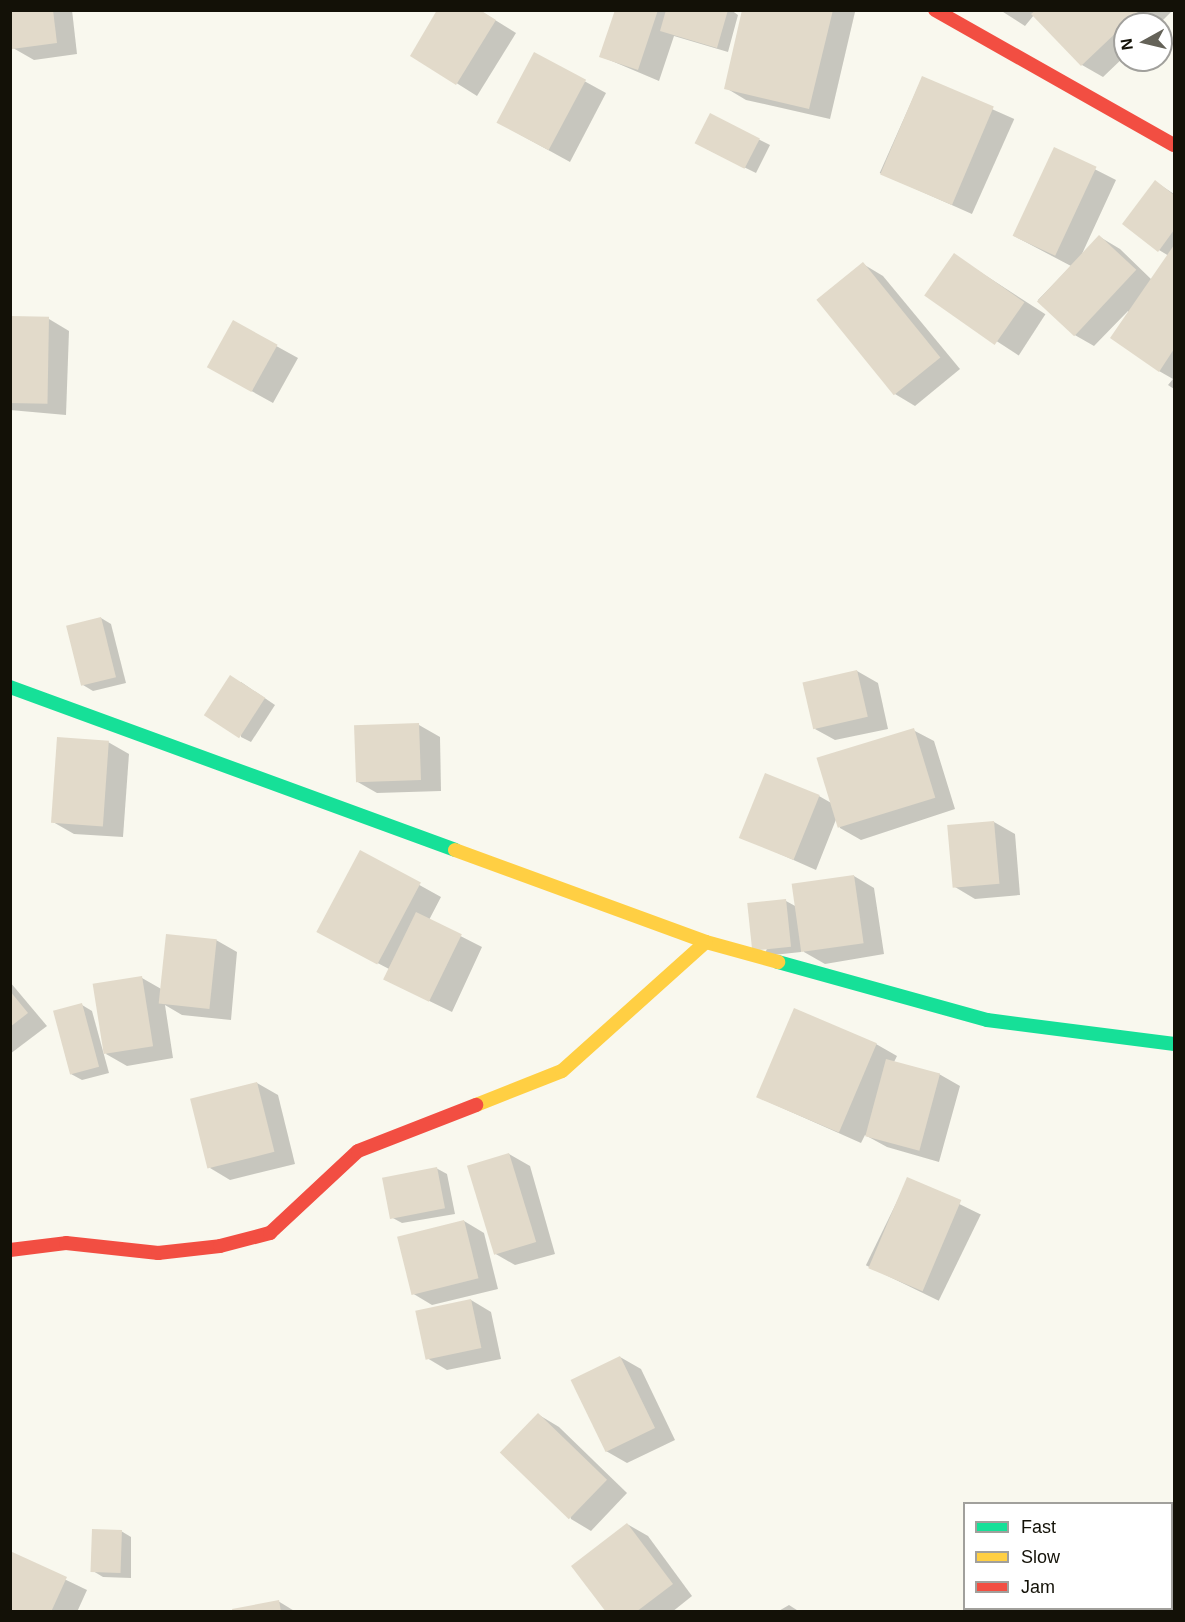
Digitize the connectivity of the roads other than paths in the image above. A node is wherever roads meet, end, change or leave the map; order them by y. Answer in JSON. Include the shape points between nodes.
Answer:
{"nodes":[{"id":1,"x":935,"y":10,"type":"edge"},
{"id":2,"x":1174,"y":145,"type":"edge"},
{"id":3,"x":10,"y":687,"type":"edge"},
{"id":4,"x":706,"y":942,"type":"junction"},
{"id":5,"x":1174,"y":1044,"type":"edge"},
{"id":6,"x":10,"y":1250,"type":"edge"}],
"edges":[{"from":1,"to":2,"type":"street"},
{"from":3,"to":4,"type":"street"},
{"from":4,"to":5,"type":"street","via":[[987,1020]]},
{"from":4,"to":6,"type":"street","via":[[562,1071],[358,1151],[270,1233],[220,1246],[158,1253],[66,1243]]}]}
